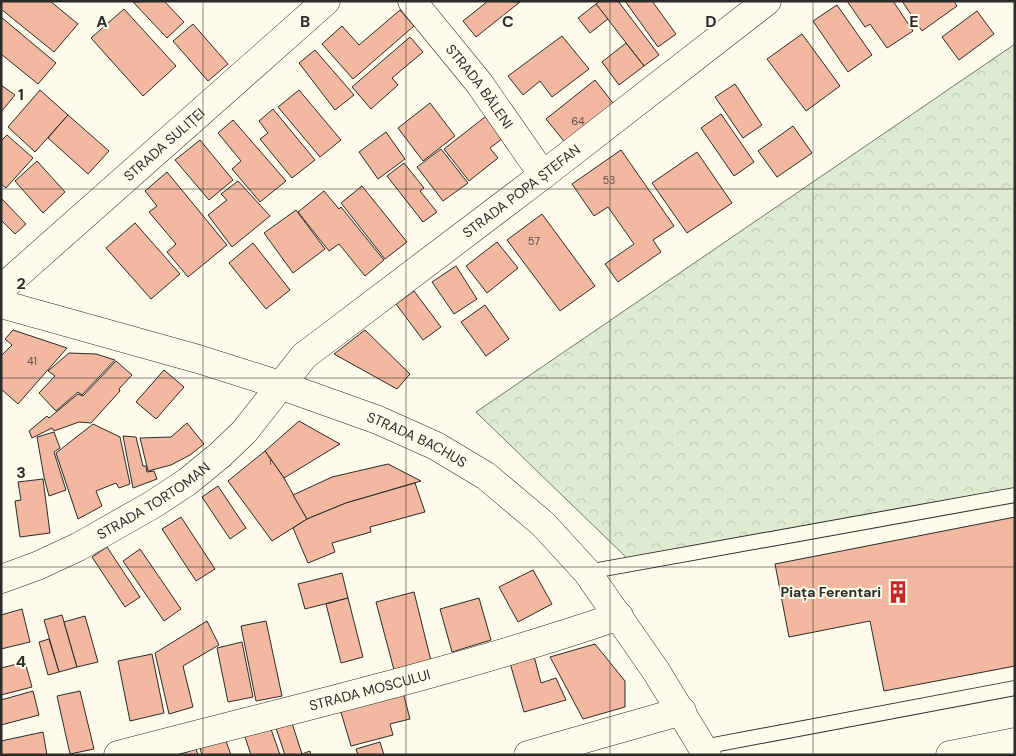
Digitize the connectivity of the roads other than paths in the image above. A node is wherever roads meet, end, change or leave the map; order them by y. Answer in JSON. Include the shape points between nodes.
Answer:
{"nodes":[{"id":1,"x":326,"y":1,"type":"edge"},
{"id":2,"x":412,"y":1,"type":"edge"},
{"id":3,"x":767,"y":1,"type":"edge"},
{"id":4,"x":543,"y":175,"type":"junction"},
{"id":5,"x":1,"y":289,"type":"edge"},
{"id":6,"x":1,"y":304,"type":"edge"},
{"id":7,"x":280,"y":385,"type":"junction"},
{"id":8,"x":1015,"y":495,"type":"edge"},
{"id":9,"x":587,"y":572,"type":"junction"},
{"id":10,"x":1,"y":579,"type":"edge"},
{"id":11,"x":619,"y":616,"type":"junction"},
{"id":12,"x":1015,"y":688,"type":"edge"},
{"id":13,"x":682,"y":711,"type":"junction"},
{"id":14,"x":1015,"y":742,"type":"edge"},
{"id":15,"x":705,"y":751,"type":"edge"},
{"id":16,"x":118,"y":755,"type":"edge"},
{"id":17,"x":528,"y":755,"type":"edge"},
{"id":18,"x":950,"y":755,"type":"edge"}],
"edges":[{"from":1,"to":5,"type":"street","name":"STRADA SULIȚEI"},
{"from":2,"to":4,"type":"street","name":"STRADA BĂLENI","via":[[479,83]]},
{"from":3,"to":4,"type":"street","name":"STRADA POPA ȘTEFAN"},
{"from":4,"to":7,"type":"street","name":"STRADA POPA ȘTEFAN","via":[[304,356]]},
{"from":6,"to":7,"type":"street","name":"STRADA BACHUS","via":[[198,358]]},
{"from":7,"to":9,"type":"street","name":"STRADA BACHUS","via":[[378,420],[436,446],[486,476],[543,524]]},
{"from":7,"to":10,"type":"street","name":"STRADA TORTOMAN","via":[[244,432],[187,482],[78,547]]},
{"from":8,"to":9,"type":"lane"},
{"from":9,"to":11,"type":"street","name":"STRADA BACHUS"},
{"from":11,"to":13,"type":"street","name":"STRADA BACHUS"},
{"from":11,"to":16,"type":"street","name":"STRADA MOSCULUI","via":[[467,663]]},
{"from":12,"to":15,"type":"lane"},
{"from":13,"to":15,"type":"street","name":"STRADA BACHUS"},
{"from":13,"to":17,"type":"street"},
{"from":14,"to":18,"type":"street"}]}
